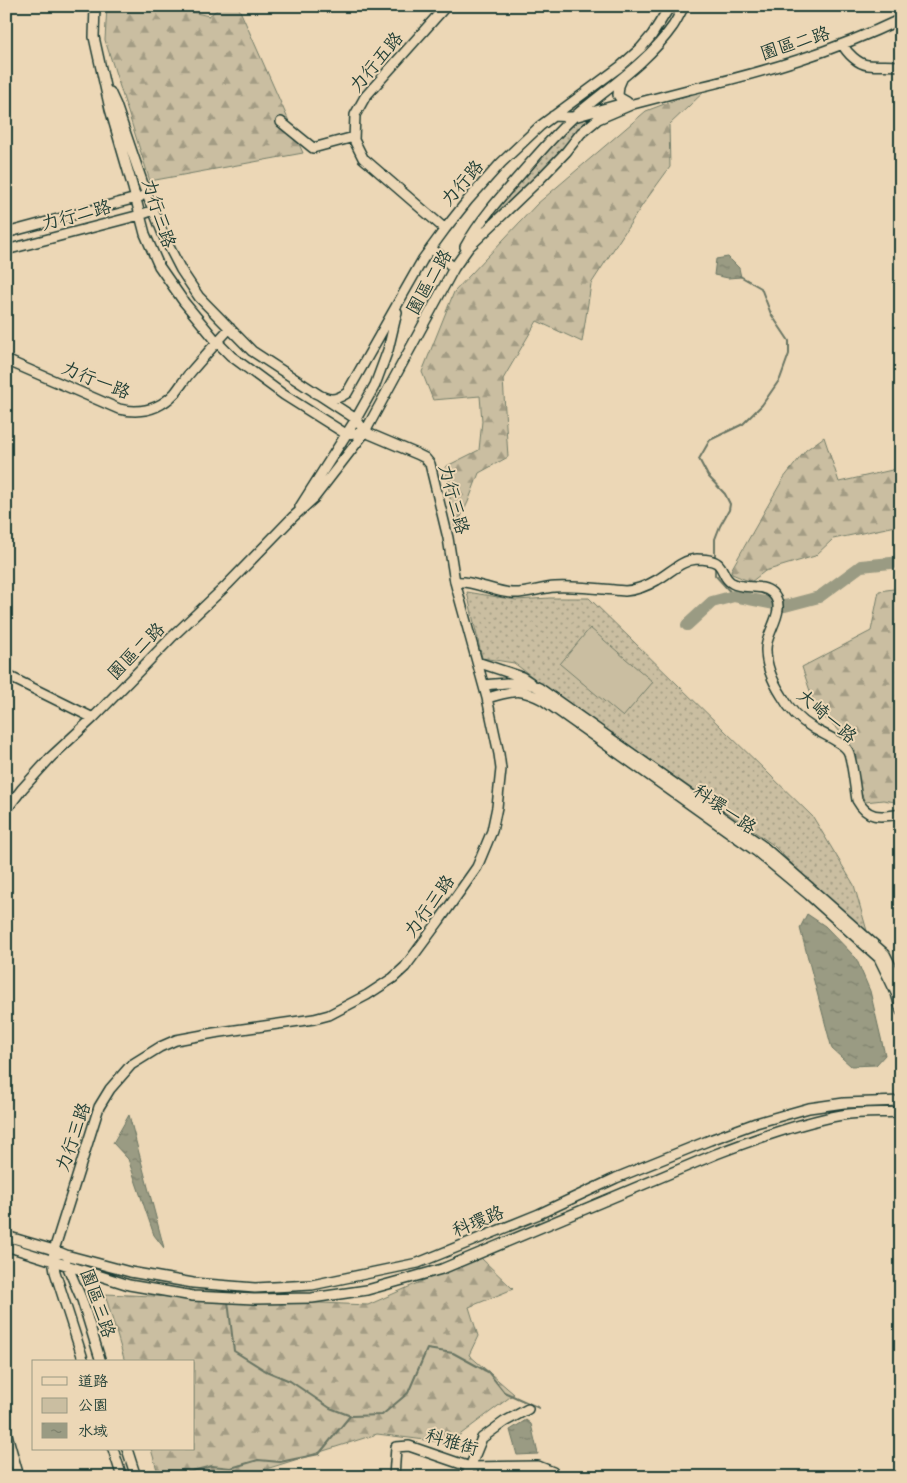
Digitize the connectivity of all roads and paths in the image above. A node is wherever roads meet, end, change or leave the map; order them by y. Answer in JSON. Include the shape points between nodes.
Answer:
{"nodes":[{"id":1,"x":95,"y":6,"type":"edge"},
{"id":2,"x":446,"y":6,"type":"edge"},
{"id":3,"x":670,"y":6,"type":"edge"},
{"id":4,"x":684,"y":6,"type":"edge"},
{"id":5,"x":901,"y":19,"type":"edge"},
{"id":6,"x":843,"y":45,"type":"junction"},
{"id":7,"x":901,"y":66,"type":"edge"},
{"id":8,"x":104,"y":79,"type":"junction"},
{"id":9,"x":622,"y":79,"type":"junction"},
{"id":10,"x":695,"y":88,"type":"junction"},
{"id":11,"x":627,"y":102,"type":"junction"},
{"id":12,"x":553,"y":116,"type":"junction"},
{"id":13,"x":574,"y":116,"type":"junction"},
{"id":14,"x":281,"y":122,"type":"dead end"},
{"id":15,"x":354,"y":138,"type":"junction"},
{"id":16,"x":148,"y":195,"type":"junction"},
{"id":17,"x":135,"y":198,"type":"junction"},
{"id":18,"x":154,"y":210,"type":"junction"},
{"id":19,"x":140,"y":215,"type":"junction"},
{"id":20,"x":444,"y":229,"type":"junction"},
{"id":21,"x":6,"y":233,"type":"edge"},
{"id":22,"x":431,"y":248,"type":"junction"},
{"id":23,"x":6,"y":250,"type":"edge"},
{"id":24,"x":454,"y":268,"type":"junction"},
{"id":25,"x":399,"y":301,"type":"junction"},
{"id":26,"x":230,"y":328,"type":"junction"},
{"id":27,"x":217,"y":342,"type":"junction"},
{"id":28,"x":6,"y":360,"type":"edge"},
{"id":29,"x":315,"y":392,"type":"junction"},
{"id":30,"x":356,"y":419,"type":"junction"},
{"id":31,"x":365,"y":432,"type":"junction"},
{"id":32,"x":346,"y":434,"type":"junction"},
{"id":33,"x":293,"y":517,"type":"junction"},
{"id":34,"x":455,"y":582,"type":"junction"},
{"id":35,"x":477,"y":662,"type":"junction"},
{"id":36,"x":6,"y":675,"type":"edge"},
{"id":37,"x":484,"y":685,"type":"junction"},
{"id":38,"x":535,"y":686,"type":"junction"},
{"id":39,"x":487,"y":698,"type":"junction"},
{"id":40,"x":93,"y":718,"type":"junction"},
{"id":41,"x":6,"y":810,"type":"edge"},
{"id":42,"x":901,"y":814,"type":"edge"},
{"id":43,"x":901,"y":986,"type":"edge"},
{"id":44,"x":901,"y":1011,"type":"edge"},
{"id":45,"x":901,"y":1101,"type":"edge"},
{"id":46,"x":901,"y":1112,"type":"edge"},
{"id":47,"x":6,"y":1236,"type":"edge"},
{"id":48,"x":59,"y":1236,"type":"junction"},
{"id":49,"x":6,"y":1246,"type":"edge"},
{"id":50,"x":54,"y":1250,"type":"junction"},
{"id":51,"x":53,"y":1260,"type":"junction"},
{"id":52,"x":66,"y":1261,"type":"junction"},
{"id":53,"x":88,"y":1271,"type":"junction"},
{"id":54,"x":75,"y":1282,"type":"junction"},
{"id":55,"x":83,"y":1360,"type":"edge"},
{"id":56,"x":100,"y":1360,"type":"edge"},
{"id":57,"x":528,"y":1410,"type":"dead end"},
{"id":58,"x":6,"y":1431,"type":"edge"},
{"id":59,"x":113,"y":1450,"type":"edge"},
{"id":60,"x":127,"y":1450,"type":"edge"},
{"id":61,"x":470,"y":1467,"type":"junction"},
{"id":62,"x":19,"y":1477,"type":"edge"},
{"id":63,"x":122,"y":1477,"type":"edge"},
{"id":64,"x":136,"y":1477,"type":"edge"},
{"id":65,"x":394,"y":1477,"type":"edge"},
{"id":66,"x":466,"y":1477,"type":"edge"},
{"id":67,"x":556,"y":1477,"type":"edge"}],
"edges":[{"from":1,"to":8,"type":"street","name":"力行三路","via":[[94,37]]},
{"from":2,"to":15,"type":"street","name":"力行五路","via":[[365,97],[355,115]]},
{"from":3,"to":12,"type":"street","name":"力行路","via":[[652,35],[622,66]]},
{"from":4,"to":9,"type":"street","via":[[674,26],[659,44]]},
{"from":5,"to":6,"type":"street","name":"園區二路"},
{"from":6,"to":7,"type":"street","via":[[850,55],[866,65]]},
{"from":6,"to":10,"type":"street","name":"園區二路","via":[[786,65]]},
{"from":8,"to":16,"type":"street","name":"力行三路"},
{"from":8,"to":17,"type":"street","name":"力行三路"},
{"from":9,"to":11,"type":"street","via":[[618,95]]},
{"from":9,"to":13,"type":"street"},
{"from":10,"to":11,"type":"street","name":"園區二路"},
{"from":10,"to":24,"type":"street","name":"園區二路","via":[[632,104],[598,120],[581,133],[541,178],[469,247]]},
{"from":11,"to":13,"type":"street","name":"園區二路"},
{"from":12,"to":13,"type":"street","name":"園區二路"},
{"from":12,"to":20,"type":"street","name":"力行路","via":[[501,163]]},
{"from":13,"to":24,"type":"street","via":[[492,207],[472,234]]},
{"from":14,"to":15,"type":"street","via":[[313,148]]},
{"from":15,"to":20,"type":"street","via":[[363,158]]},
{"from":16,"to":17,"type":"street","name":"力行二路"},
{"from":16,"to":18,"type":"street","name":"力行三路"},
{"from":17,"to":19,"type":"street","name":"力行三路"},
{"from":17,"to":21,"type":"street","name":"力行二路"},
{"from":18,"to":19,"type":"street","name":"力行二路"},
{"from":18,"to":26,"type":"street","name":"力行三路","via":[[181,270],[200,297]]},
{"from":19,"to":23,"type":"street","name":"力行二路"},
{"from":19,"to":27,"type":"street","name":"力行三路","via":[[159,266]]},
{"from":20,"to":22,"type":"street","name":"力行路"},
{"from":22,"to":24,"type":"street"},
{"from":22,"to":25,"type":"street","name":"力行路"},
{"from":24,"to":31,"type":"street","name":"園區二路"},
{"from":25,"to":29,"type":"street","name":"力行路","via":[[347,393],[336,400]]},
{"from":25,"to":30,"type":"street","name":"園區二路","via":[[388,350],[375,385]]},
{"from":26,"to":27,"type":"street","name":"力行一路"},
{"from":26,"to":29,"type":"street","name":"力行三路","via":[[252,351]]},
{"from":27,"to":28,"type":"street","name":"力行一路","via":[[163,404],[132,412],[118,409]]},
{"from":27,"to":32,"type":"street","name":"力行三路","via":[[277,390]]},
{"from":29,"to":30,"type":"street","name":"力行三路"},
{"from":30,"to":31,"type":"street","name":"力行三路"},
{"from":30,"to":32,"type":"street","name":"園區二路"},
{"from":31,"to":32,"type":"street","name":"力行三路"},
{"from":31,"to":33,"type":"street","name":"園區二路","via":[[314,498]]},
{"from":31,"to":34,"type":"street","name":"力行三路","via":[[417,454],[430,464]]},
{"from":32,"to":33,"type":"street","name":"園區二路"},
{"from":33,"to":40,"type":"street","name":"園區二路"},
{"from":34,"to":35,"type":"street","name":"力行三路"},
{"from":34,"to":42,"type":"street","name":"大崎一路","via":[[464,581],[514,593],[562,587],[625,591],[643,587],[679,565],[696,559],[719,565],[733,584],[764,588],[776,598],[778,610],[767,637],[768,664],[789,708],[812,728],[848,751],[860,806],[878,817]]},
{"from":35,"to":37,"type":"street","name":"力行三路"},
{"from":35,"to":38,"type":"street","via":[[522,677]]},
{"from":36,"to":40,"type":"street"},
{"from":37,"to":38,"type":"street","name":"科環一路","via":[[522,683]]},
{"from":37,"to":39,"type":"street","name":"力行三路"},
{"from":38,"to":43,"type":"street","name":"科環一路","via":[[764,847],[885,954]]},
{"from":39,"to":44,"type":"street","name":"科環一路","via":[[520,691],[543,700],[756,850],[879,958]]},
{"from":39,"to":48,"type":"street","name":"力行三路","via":[[501,769],[492,832],[477,867],[405,966],[367,996],[329,1015],[176,1040],[131,1066],[99,1107]]},
{"from":40,"to":41,"type":"street","name":"園區二路","via":[[51,757]]},
{"from":45,"to":52,"type":"street","name":"科環路","via":[[809,1108],[756,1123],[616,1178],[539,1214],[418,1263],[312,1285],[246,1287],[193,1283]]},
{"from":46,"to":53,"type":"street","name":"科環路","via":[[844,1115],[758,1138],[442,1269],[367,1290],[312,1298],[193,1296],[129,1285]]},
{"from":47,"to":50,"type":"street"},
{"from":48,"to":50,"type":"street","name":"力行三路"},
{"from":48,"to":52,"type":"street"},
{"from":49,"to":51,"type":"street","name":"園區三路"},
{"from":50,"to":51,"type":"street","name":"力行三路"},
{"from":50,"to":52,"type":"street","name":"科環路"},
{"from":51,"to":52,"type":"street","name":"科環路"},
{"from":51,"to":55,"type":"street","name":"園區三路"},
{"from":52,"to":53,"type":"street","name":"科環路"},
{"from":52,"to":54,"type":"street","name":"園區三路"},
{"from":53,"to":54,"type":"street","via":[[76,1274]]},
{"from":54,"to":56,"type":"street","name":"園區三路"},
{"from":57,"to":61,"type":"street","via":[[482,1438]]},
{"from":58,"to":62,"type":"street"},
{"from":59,"to":63,"type":"street"},
{"from":60,"to":64,"type":"street"},
{"from":61,"to":65,"type":"street","name":"科雅街","via":[[409,1446],[396,1447]]},
{"from":61,"to":66,"type":"street"},
{"from":61,"to":67,"type":"street","name":"科雅街","via":[[538,1466],[553,1472]]}]}
